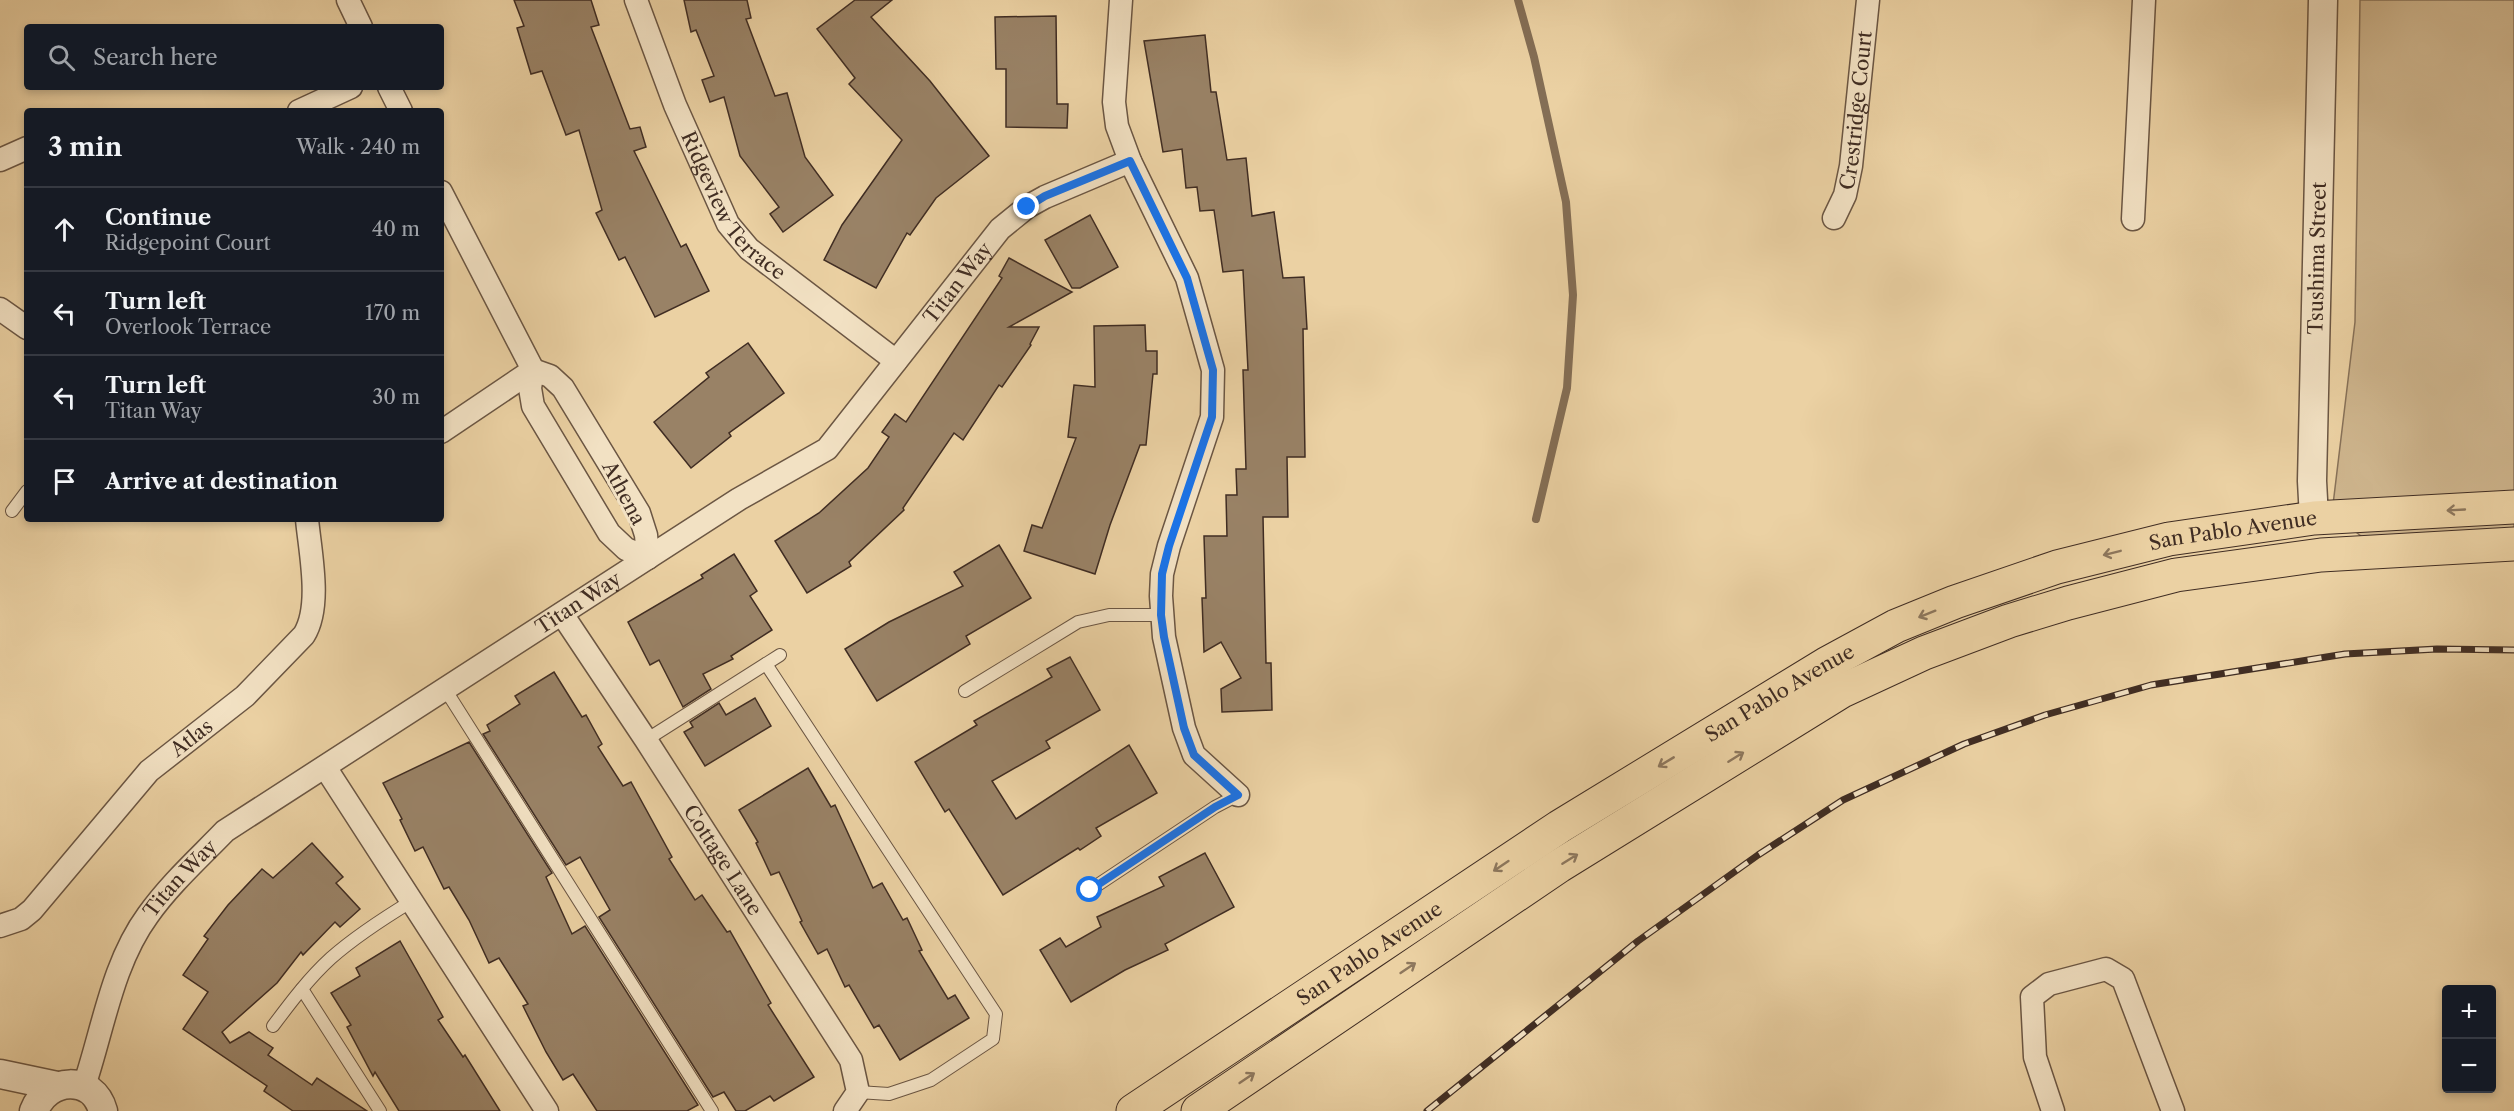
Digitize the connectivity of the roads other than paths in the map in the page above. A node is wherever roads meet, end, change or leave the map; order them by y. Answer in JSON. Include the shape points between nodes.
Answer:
{"nodes":[{"id":1,"x":348,"y":0,"type":"edge"},
{"id":2,"x":636,"y":0,"type":"edge"},
{"id":3,"x":1122,"y":0,"type":"edge"},
{"id":4,"x":1869,"y":0,"type":"edge"},
{"id":5,"x":2144,"y":0,"type":"edge"},
{"id":6,"x":2322,"y":0,"type":"edge"},
{"id":7,"x":360,"y":24,"type":"edge"},
{"id":8,"x":344,"y":90,"type":"edge"},
{"id":9,"x":390,"y":90,"type":"edge"},
{"id":10,"x":306,"y":108,"type":"edge"},
{"id":11,"x":400,"y":108,"type":"edge"},
{"id":12,"x":24,"y":149,"type":"edge"},
{"id":13,"x":0,"y":160,"type":"edge"},
{"id":14,"x":1130,"y":161,"type":"junction"},
{"id":15,"x":444,"y":198,"type":"edge"},
{"id":16,"x":1834,"y":218,"type":"dead end"},
{"id":17,"x":2133,"y":219,"type":"dead end"},
{"id":18,"x":0,"y":309,"type":"edge"},
{"id":19,"x":24,"y":326,"type":"edge"},
{"id":20,"x":896,"y":361,"type":"junction"},
{"id":21,"x":533,"y":370,"type":"junction"},
{"id":22,"x":444,"y":430,"type":"edge"},
{"id":23,"x":24,"y":495,"type":"edge"},
{"id":24,"x":2514,"y":507,"type":"edge"},
{"id":25,"x":12,"y":511,"type":"dead end"},
{"id":26,"x":2314,"y":518,"type":"junction"},
{"id":27,"x":307,"y":522,"type":"edge"},
{"id":28,"x":2514,"y":544,"type":"edge"},
{"id":29,"x":648,"y":558,"type":"junction"},
{"id":30,"x":562,"y":614,"type":"junction"},
{"id":31,"x":1161,"y":615,"type":"junction"},
{"id":32,"x":780,"y":655,"type":"dead end"},
{"id":33,"x":766,"y":664,"type":"junction"},
{"id":34,"x":445,"y":689,"type":"junction"},
{"id":35,"x":965,"y":691,"type":"dead end"},
{"id":36,"x":646,"y":740,"type":"junction"},
{"id":37,"x":325,"y":767,"type":"junction"},
{"id":38,"x":1238,"y":795,"type":"joint"},
{"id":39,"x":1090,"y":890,"type":"dead end"},
{"id":40,"x":412,"y":901,"type":"junction"},
{"id":41,"x":0,"y":926,"type":"edge"},
{"id":42,"x":302,"y":989,"type":"junction"},
{"id":43,"x":273,"y":1026,"type":"dead end"},
{"id":44,"x":0,"y":1074,"type":"edge"},
{"id":45,"x":70,"y":1086,"type":"junction"},
{"id":46,"x":858,"y":1092,"type":"junction"},
{"id":47,"x":106,"y":1110,"type":"edge"},
{"id":48,"x":34,"y":1111,"type":"edge"},
{"id":49,"x":380,"y":1111,"type":"edge"},
{"id":50,"x":547,"y":1111,"type":"edge"},
{"id":51,"x":712,"y":1111,"type":"edge"},
{"id":52,"x":845,"y":1111,"type":"edge"},
{"id":53,"x":1133,"y":1111,"type":"edge"},
{"id":54,"x":1198,"y":1111,"type":"edge"},
{"id":55,"x":2053,"y":1111,"type":"edge"},
{"id":56,"x":2173,"y":1111,"type":"edge"}],
"edges":[{"from":1,"to":7,"type":"street"},
{"from":2,"to":20,"type":"street","name":"Ridgeview Terrace","via":[[675,105],[728,224],[749,249]]},
{"from":3,"to":14,"type":"street","via":[[1114,102],[1117,126]]},
{"from":4,"to":16,"type":"street","name":"Crestridge Court","via":[[1851,166],[1845,195]]},
{"from":5,"to":17,"type":"street"},
{"from":6,"to":26,"type":"street","name":"Tsushima Street"},
{"from":8,"to":10,"type":"street"},
{"from":9,"to":11,"type":"street"},
{"from":12,"to":13,"type":"street"},
{"from":14,"to":20,"type":"street","name":"Titan Way","via":[[1045,196],[1000,229]]},
{"from":14,"to":31,"type":"street","via":[[1187,278],[1213,370],[1212,417],[1169,546],[1162,574]]},
{"from":15,"to":21,"type":"street","name":"Athena"},
{"from":18,"to":19,"type":"street"},
{"from":20,"to":29,"type":"street","name":"Titan Way","via":[[827,449],[739,499]]},
{"from":21,"to":22,"type":"street"},
{"from":21,"to":29,"type":"street","name":"Athena","via":[[550,376],[563,388],[639,513]]},
{"from":21,"to":29,"type":"street","name":"Athena","via":[[530,388],[534,405],[609,533],[626,549]]},
{"from":23,"to":25,"type":"lane"},
{"from":24,"to":26,"type":"main road","name":"San Pablo Avenue","one_way":true},
{"from":26,"to":53,"type":"main road","name":"San Pablo Avenue","one_way":true,"via":[[2169,539],[2057,567],[1896,626],[1826,664],[1559,827]]},
{"from":27,"to":41,"type":"street","name":"Atlas","via":[[314,606],[304,635],[245,696],[149,771],[32,910],[21,919]]},
{"from":54,"to":28,"type":"main road","name":"San Pablo Avenue","one_way":true,"via":[[1558,866],[1842,691],[1924,653],[2008,621],[2176,575],[2321,555]]},
{"from":29,"to":30,"type":"street","name":"Titan Way"},
{"from":30,"to":34,"type":"street","name":"Titan Way"},
{"from":30,"to":36,"type":"street","name":"Cottage Lane"},
{"from":31,"to":35,"type":"lane","via":[[1109,615],[1078,622]]},
{"from":31,"to":38,"type":"street","via":[[1184,728],[1194,755]]},
{"from":32,"to":33,"type":"lane"},
{"from":33,"to":36,"type":"lane"},
{"from":33,"to":46,"type":"lane","via":[[996,1014],[993,1039],[931,1080],[889,1094]]},
{"from":34,"to":37,"type":"street","name":"Titan Way"},
{"from":34,"to":51,"type":"lane"},
{"from":36,"to":46,"type":"street","name":"Cottage Lane","via":[[850,1060]]},
{"from":37,"to":40,"type":"street"},
{"from":37,"to":45,"type":"street","name":"Titan Way","via":[[225,831],[147,916]]},
{"from":38,"to":39,"type":"lane"},
{"from":40,"to":42,"type":"lane","via":[[348,944]]},
{"from":40,"to":50,"type":"street"},
{"from":42,"to":43,"type":"lane"},
{"from":42,"to":49,"type":"lane"},
{"from":44,"to":45,"type":"street"},
{"from":45,"to":47,"type":"street","via":[[97,1097]]},
{"from":45,"to":48,"type":"street","via":[[39,1100]]},
{"from":46,"to":52,"type":"street"},
{"from":55,"to":56,"type":"street","via":[[2035,1056],[2032,998],[2049,984],[2106,969],[2122,979]]}]}
